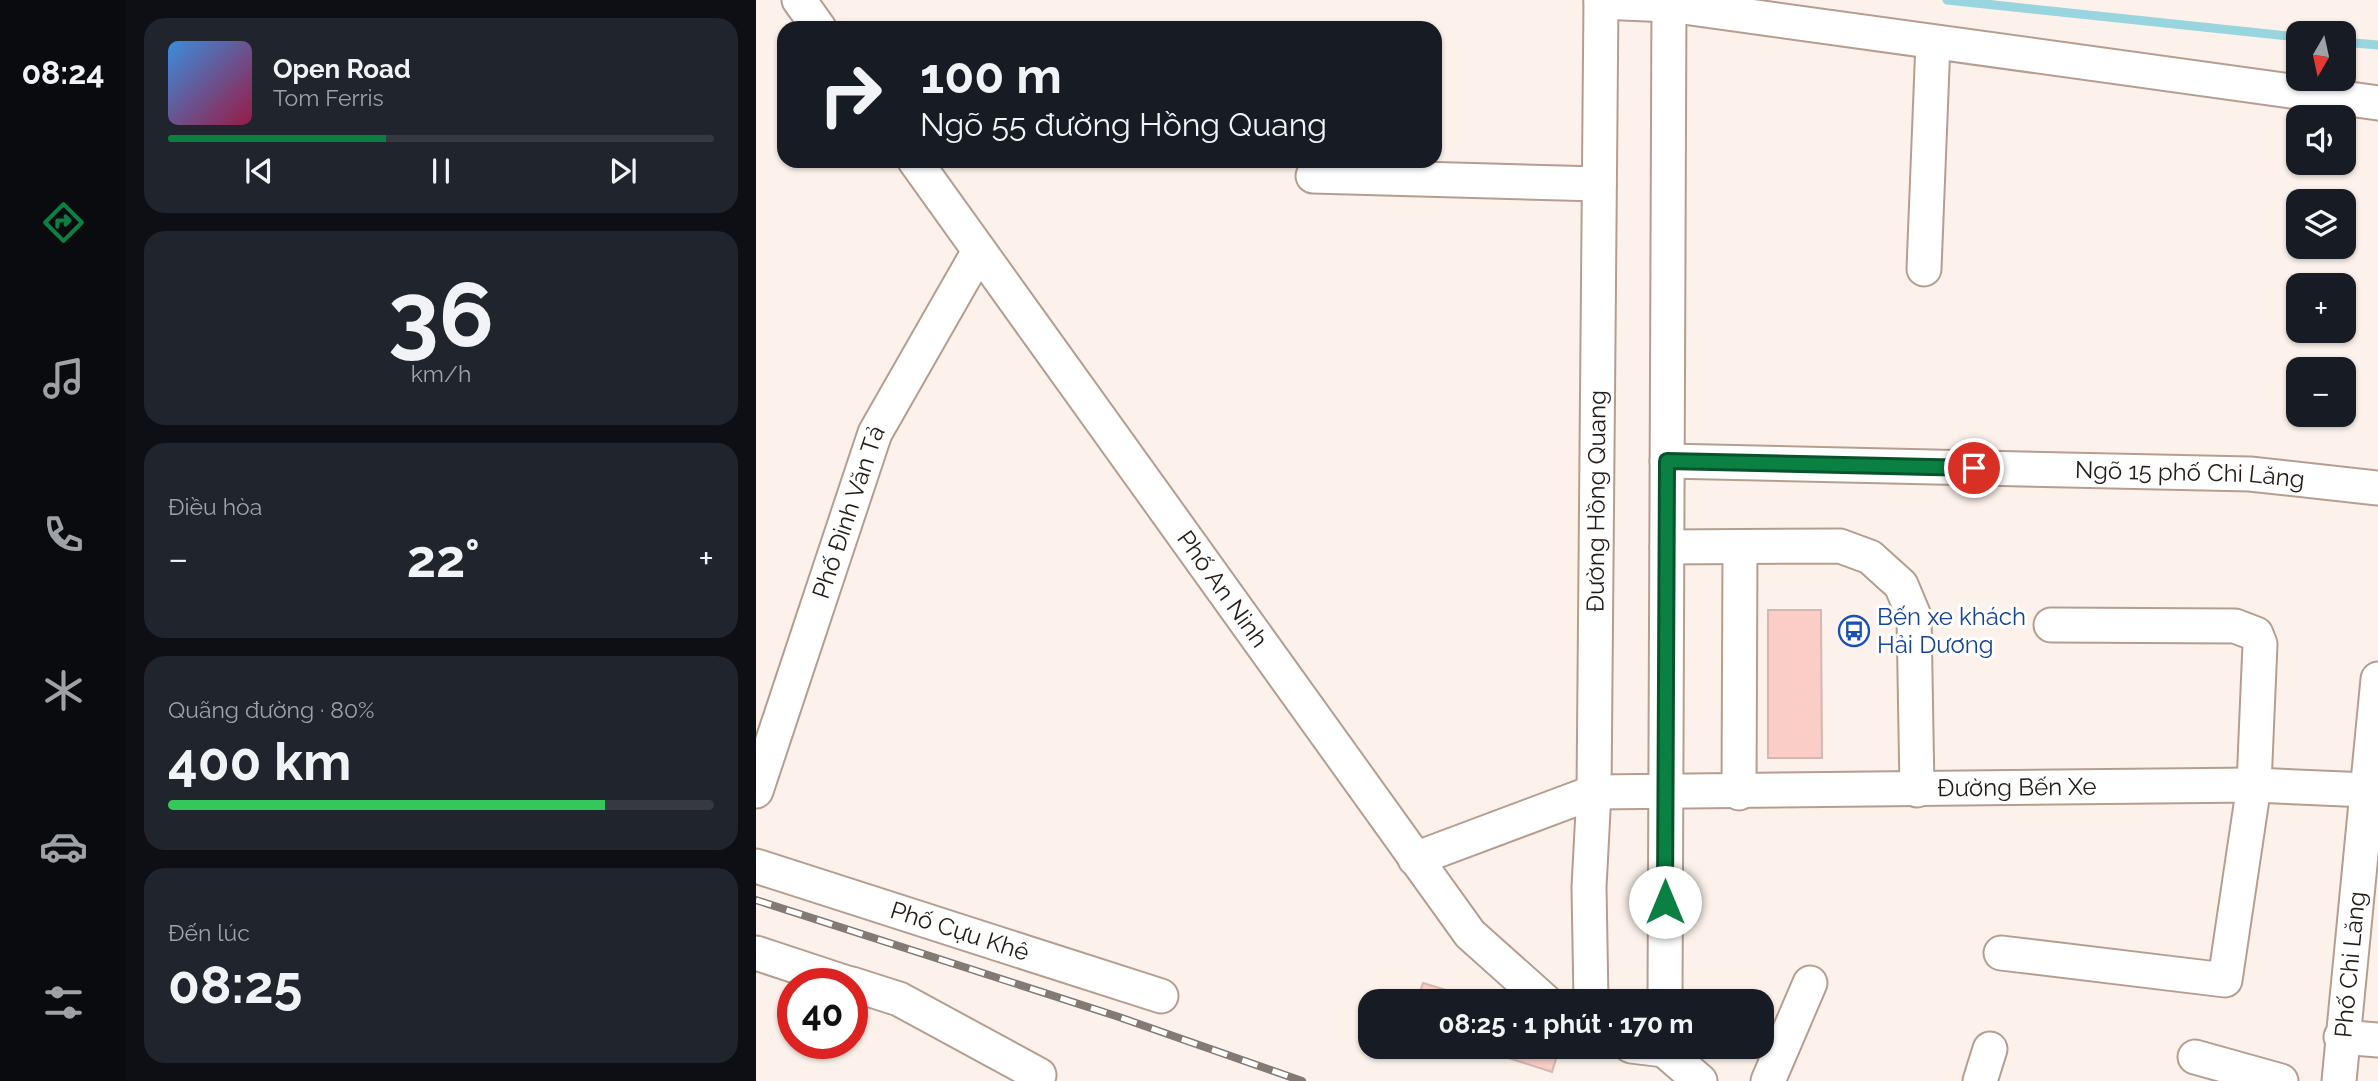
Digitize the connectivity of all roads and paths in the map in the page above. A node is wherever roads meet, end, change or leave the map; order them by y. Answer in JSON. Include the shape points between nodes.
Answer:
{"nodes":[{"id":1,"x":799,"y":0,"type":"edge"},
{"id":2,"x":1601,"y":1,"type":"edge"},
{"id":3,"x":1669,"y":2,"type":"edge"},
{"id":4,"x":814,"y":21,"type":"edge"},
{"id":5,"x":1933,"y":42,"type":"junction"},
{"id":6,"x":2378,"y":103,"type":"edge"},
{"id":7,"x":920,"y":168,"type":"edge"},
{"id":8,"x":1312,"y":176,"type":"dead end"},
{"id":9,"x":1599,"y":184,"type":"junction"},
{"id":10,"x":979,"y":251,"type":"junction"},
{"id":11,"x":1924,"y":269,"type":"dead end"},
{"id":12,"x":1667,"y":461,"type":"junction"},
{"id":13,"x":2378,"y":488,"type":"edge"},
{"id":14,"x":1667,"y":547,"type":"junction"},
{"id":15,"x":1740,"y":547,"type":"junction"},
{"id":16,"x":2051,"y":625,"type":"dead end"},
{"id":17,"x":2378,"y":679,"type":"edge"},
{"id":18,"x":2255,"y":785,"type":"junction"},
{"id":19,"x":756,"y":790,"type":"edge"},
{"id":20,"x":1917,"y":790,"type":"junction"},
{"id":21,"x":2367,"y":790,"type":"junction"},
{"id":22,"x":1594,"y":792,"type":"junction"},
{"id":23,"x":1740,"y":793,"type":"junction"},
{"id":24,"x":1666,"y":794,"type":"junction"},
{"id":25,"x":1415,"y":859,"type":"junction"},
{"id":26,"x":756,"y":866,"type":"edge"},
{"id":27,"x":756,"y":953,"type":"edge"},
{"id":28,"x":2001,"y":953,"type":"dead end"},
{"id":29,"x":802,"y":968,"type":"edge"},
{"id":30,"x":1810,"y":983,"type":"dead end"},
{"id":31,"x":868,"y":989,"type":"edge"},
{"id":32,"x":1532,"y":989,"type":"edge"},
{"id":33,"x":1591,"y":989,"type":"edge"},
{"id":34,"x":1665,"y":989,"type":"edge"},
{"id":35,"x":1161,"y":996,"type":"dead end"},
{"id":36,"x":2341,"y":1037,"type":"junction"},
{"id":37,"x":2378,"y":1040,"type":"edge"},
{"id":38,"x":1990,"y":1049,"type":"dead end"},
{"id":39,"x":2195,"y":1056,"type":"dead end"},
{"id":40,"x":1676,"y":1059,"type":"edge"},
{"id":41,"x":1039,"y":1075,"type":"dead end"},
{"id":42,"x":1700,"y":1081,"type":"edge"},
{"id":43,"x":1768,"y":1081,"type":"edge"},
{"id":44,"x":1980,"y":1081,"type":"edge"},
{"id":45,"x":2281,"y":1081,"type":"edge"},
{"id":46,"x":2339,"y":1081,"type":"edge"}],
"edges":[{"from":1,"to":4,"type":"street"},
{"from":2,"to":3,"type":"street"},
{"from":2,"to":9,"type":"street","name":"Đường Hồng Quang"},
{"from":3,"to":5,"type":"street"},
{"from":3,"to":12,"type":"street"},
{"from":5,"to":6,"type":"street"},
{"from":5,"to":11,"type":"street"},
{"from":7,"to":10,"type":"street","name":"Phố An Ninh"},
{"from":8,"to":9,"type":"street"},
{"from":9,"to":22,"type":"street","name":"Đường Hồng Quang"},
{"from":10,"to":19,"type":"street","name":"Phố Đinh Văn Tả","via":[[875,433]]},
{"from":10,"to":25,"type":"street","name":"Phố An Ninh"},
{"from":12,"to":13,"type":"street","name":"Ngõ 15 phố Chi Lăng","via":[[2250,474]]},
{"from":12,"to":14,"type":"street"},
{"from":14,"to":15,"type":"street"},
{"from":14,"to":24,"type":"street"},
{"from":15,"to":20,"type":"street","via":[[1840,546],[1870,557],[1901,584],[1914,616]]},
{"from":15,"to":23,"type":"street"},
{"from":16,"to":18,"type":"street","via":[[2235,626],[2256,634],[2260,644]]},
{"from":17,"to":21,"type":"street","name":"Phố Chi Lăng"},
{"from":18,"to":20,"type":"street","name":"Đường Bến Xe"},
{"from":18,"to":21,"type":"street","name":"Đường Bến Xe"},
{"from":18,"to":28,"type":"street","via":[[2225,980]]},
{"from":20,"to":23,"type":"street","name":"Đường Bến Xe"},
{"from":21,"to":36,"type":"street","name":"Phố Chi Lăng"},
{"from":22,"to":24,"type":"street","name":"Đường Bến Xe"},
{"from":22,"to":25,"type":"street"},
{"from":22,"to":33,"type":"street","name":"Đường Hồng Quang"},
{"from":23,"to":24,"type":"street","name":"Đường Bến Xe"},
{"from":24,"to":34,"type":"street"},
{"from":25,"to":32,"type":"street","name":"Phố An Ninh","via":[[1470,934]]},
{"from":26,"to":35,"type":"street","name":"Phố Cựu Khê"},
{"from":27,"to":29,"type":"street"},
{"from":30,"to":43,"type":"street"},
{"from":31,"to":41,"type":"street","via":[[899,999]]},
{"from":36,"to":37,"type":"street"},
{"from":36,"to":46,"type":"street","name":"Phố Chi Lăng"},
{"from":38,"to":44,"type":"street"},
{"from":39,"to":45,"type":"street"},
{"from":40,"to":42,"type":"street"}]}
